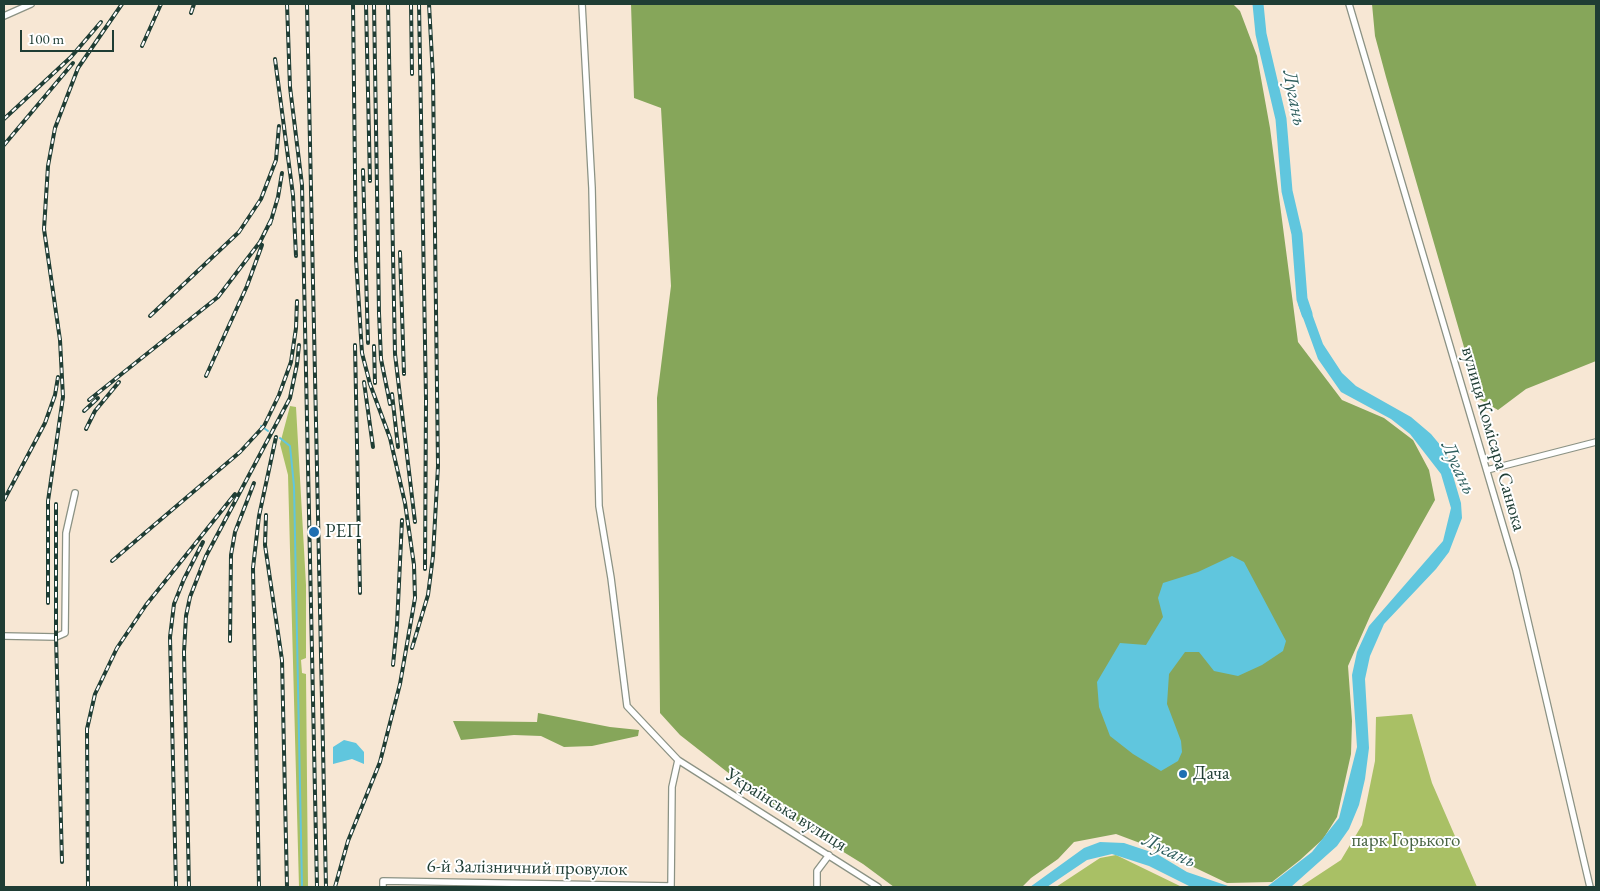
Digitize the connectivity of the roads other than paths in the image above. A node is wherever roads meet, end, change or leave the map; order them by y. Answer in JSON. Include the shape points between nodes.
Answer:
{"nodes":[{"id":1,"x":31,"y":4,"type":"edge"},
{"id":2,"x":582,"y":4,"type":"edge"},
{"id":3,"x":1349,"y":4,"type":"edge"},
{"id":4,"x":4,"y":16,"type":"edge"},
{"id":5,"x":1596,"y":442,"type":"edge"},
{"id":6,"x":1487,"y":470,"type":"junction"},
{"id":7,"x":75,"y":493,"type":"dead end"},
{"id":8,"x":4,"y":636,"type":"edge"},
{"id":9,"x":678,"y":760,"type":"junction"},
{"id":10,"x":829,"y":855,"type":"junction"},
{"id":11,"x":383,"y":884,"type":"edge"},
{"id":12,"x":671,"y":886,"type":"edge"},
{"id":13,"x":817,"y":887,"type":"edge"},
{"id":14,"x":878,"y":887,"type":"edge"},
{"id":15,"x":1590,"y":887,"type":"edge"}],
"edges":[{"from":1,"to":4,"type":"street"},
{"from":2,"to":9,"type":"street","name":"Українська вулиця","via":[[592,188],[599,506],[627,706]]},
{"from":3,"to":6,"type":"street","name":"вулиця Комісара Санюка"},
{"from":5,"to":6,"type":"street"},
{"from":6,"to":15,"type":"street","name":"вулиця Комісара Санюка","via":[[1516,570]]},
{"from":7,"to":8,"type":"street","via":[[66,533],[65,633],[56,637]]},
{"from":9,"to":10,"type":"street","name":"Українська вулиця"},
{"from":9,"to":12,"type":"street","via":[[672,787]]},
{"from":10,"to":13,"type":"street","via":[[817,871]]},
{"from":10,"to":14,"type":"street","name":"Українська вулиця"},
{"from":11,"to":12,"type":"street","name":"6-й Залізничний провулок"}]}
